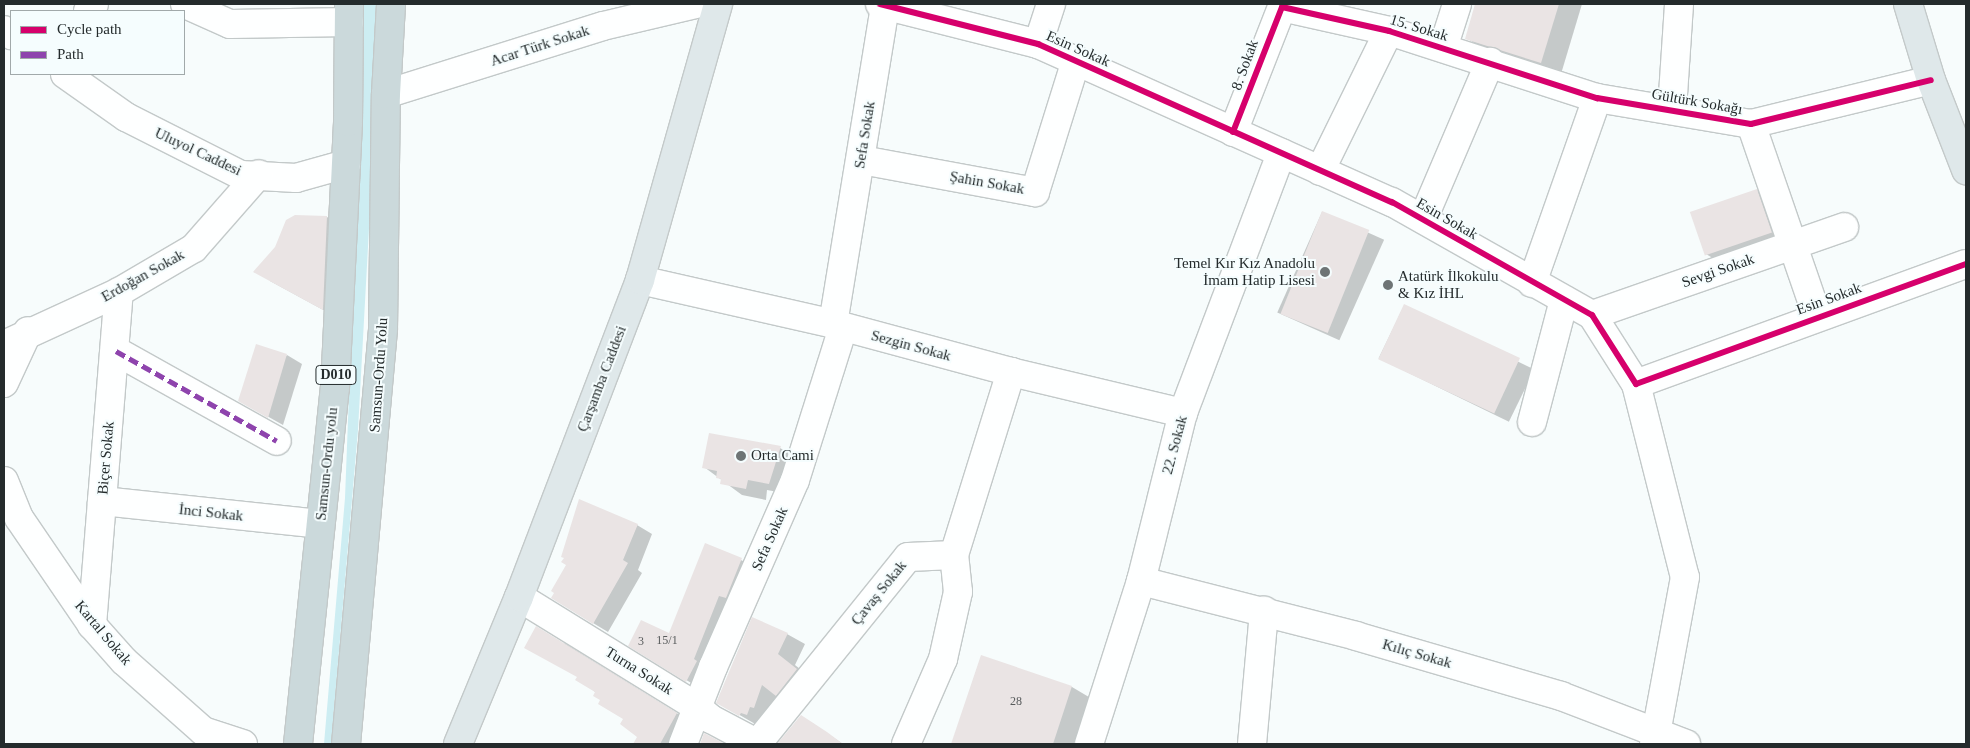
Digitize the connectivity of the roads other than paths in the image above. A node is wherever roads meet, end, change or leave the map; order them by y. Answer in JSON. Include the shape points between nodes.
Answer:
{"nodes":[{"id":1,"x":185,"y":4,"type":"edge"},
{"id":2,"x":391,"y":4,"type":"edge"},
{"id":3,"x":696,"y":4,"type":"edge"},
{"id":4,"x":718,"y":4,"type":"edge"},
{"id":5,"x":882,"y":4,"type":"edge"},
{"id":6,"x":1051,"y":4,"type":"edge"},
{"id":7,"x":1457,"y":4,"type":"edge"},
{"id":8,"x":1679,"y":4,"type":"edge"},
{"id":9,"x":1908,"y":4,"type":"edge"},
{"id":10,"x":1282,"y":7,"type":"joint"},
{"id":11,"x":349,"y":13,"type":"edge"},
{"id":12,"x":1389,"y":31,"type":"junction"},
{"id":13,"x":1038,"y":44,"type":"junction"},
{"id":14,"x":1443,"y":48,"type":"junction"},
{"id":15,"x":1076,"y":60,"type":"junction"},
{"id":16,"x":1490,"y":62,"type":"junction"},
{"id":17,"x":66,"y":75,"type":"edge"},
{"id":18,"x":1931,"y":80,"type":"junction"},
{"id":19,"x":386,"y":94,"type":"junction"},
{"id":20,"x":1597,"y":98,"type":"junction"},
{"id":21,"x":1672,"y":110,"type":"junction"},
{"id":22,"x":1751,"y":124,"type":"junction"},
{"id":23,"x":1233,"y":132,"type":"junction"},
{"id":24,"x":1961,"y":138,"type":"edge"},
{"id":25,"x":1281,"y":153,"type":"junction"},
{"id":26,"x":862,"y":160,"type":"junction"},
{"id":27,"x":346,"y":164,"type":"junction"},
{"id":28,"x":1966,"y":170,"type":"edge"},
{"id":29,"x":1320,"y":171,"type":"junction"},
{"id":30,"x":258,"y":174,"type":"junction"},
{"id":31,"x":1423,"y":219,"type":"junction"},
{"id":32,"x":1844,"y":227,"type":"dead end"},
{"id":33,"x":1791,"y":246,"type":"junction"},
{"id":34,"x":1966,"y":264,"type":"edge"},
{"id":35,"x":640,"y":280,"type":"junction"},
{"id":36,"x":1532,"y":283,"type":"junction"},
{"id":37,"x":119,"y":292,"type":"junction"},
{"id":38,"x":1564,"y":300,"type":"junction"},
{"id":39,"x":1592,"y":315,"type":"junction"},
{"id":40,"x":1817,"y":316,"type":"junction"},
{"id":41,"x":838,"y":326,"type":"junction"},
{"id":42,"x":28,"y":331,"type":"junction"},
{"id":43,"x":4,"y":345,"type":"edge"},
{"id":44,"x":116,"y":351,"type":"junction"},
{"id":45,"x":1011,"y":372,"type":"junction"},
{"id":46,"x":4,"y":383,"type":"edge"},
{"id":47,"x":1636,"y":384,"type":"junction"},
{"id":48,"x":1183,"y":413,"type":"junction"},
{"id":49,"x":1532,"y":422,"type":"dead end"},
{"id":50,"x":277,"y":441,"type":"dead end"},
{"id":51,"x":4,"y":481,"type":"edge"},
{"id":52,"x":102,"y":501,"type":"junction"},
{"id":53,"x":320,"y":524,"type":"junction"},
{"id":54,"x":954,"y":555,"type":"junction"},
{"id":55,"x":1141,"y":581,"type":"junction"},
{"id":56,"x":519,"y":597,"type":"junction"},
{"id":57,"x":1264,"y":611,"type":"junction"},
{"id":58,"x":92,"y":625,"type":"junction"},
{"id":59,"x":697,"y":707,"type":"junction"},
{"id":60,"x":1656,"y":739,"type":"edge"},
{"id":61,"x":243,"y":744,"type":"edge"},
{"id":62,"x":298,"y":744,"type":"edge"},
{"id":63,"x":346,"y":744,"type":"edge"},
{"id":64,"x":458,"y":744,"type":"edge"},
{"id":65,"x":683,"y":744,"type":"edge"},
{"id":66,"x":757,"y":744,"type":"edge"},
{"id":67,"x":906,"y":744,"type":"edge"},
{"id":68,"x":1089,"y":744,"type":"edge"},
{"id":69,"x":1252,"y":744,"type":"edge"},
{"id":70,"x":1686,"y":744,"type":"edge"}],
"edges":[{"from":1,"to":11,"type":"street","via":[[230,24]]},
{"from":2,"to":19,"type":"highway","name":"Samsun-Ordu Yolu","number":"D010"},
{"from":3,"to":19,"type":"street","name":"Acar Türk Sokak","via":[[603,26]]},
{"from":4,"to":35,"type":"main road","name":"Çarşamba Caddesi"},
{"from":5,"to":13,"type":"street","name":"Esin Sokak"},
{"from":5,"to":26,"type":"street","name":"Sefa Sokak"},
{"from":6,"to":13,"type":"street"},
{"from":7,"to":14,"type":"street"},
{"from":8,"to":21,"type":"street"},
{"from":9,"to":18,"type":"main road"},
{"from":10,"to":12,"type":"street","name":"15. Sokak"},
{"from":10,"to":23,"type":"street","name":"8. Sokak"},
{"from":11,"to":27,"type":"highway","name":"Samsun-Ordu yolu","number":"D010"},
{"from":12,"to":14,"type":"street","name":"15. Sokak"},
{"from":12,"to":29,"type":"street"},
{"from":13,"to":15,"type":"street","name":"Esin Sokak"},
{"from":14,"to":16,"type":"street","name":"15. Sokak"},
{"from":15,"to":23,"type":"street","name":"Esin Sokak"},
{"from":15,"to":26,"type":"street","name":"Şahin Sokak","via":[[1035,192]]},
{"from":16,"to":20,"type":"street","name":"Gültürk Sokağı"},
{"from":16,"to":31,"type":"street"},
{"from":17,"to":30,"type":"street","name":"Uluyol Caddesi","via":[[126,117],[242,175]]},
{"from":18,"to":22,"type":"street","name":"Gültürk Sokağı"},
{"from":18,"to":24,"type":"main road"},
{"from":19,"to":63,"type":"highway","name":"Samsun-Ordu Yolu","number":"D010","via":[[383,329]]},
{"from":20,"to":21,"type":"street","name":"Gültürk Sokağı"},
{"from":20,"to":36,"type":"street"},
{"from":21,"to":22,"type":"street","name":"Gültürk Sokağı"},
{"from":22,"to":33,"type":"street"},
{"from":23,"to":25,"type":"street","name":"Esin Sokak"},
{"from":24,"to":28,"type":"main road"},
{"from":25,"to":29,"type":"street","name":"Esin Sokak"},
{"from":25,"to":48,"type":"street","name":"22. Sokak"},
{"from":26,"to":41,"type":"street","name":"Sefa Sokak"},
{"from":27,"to":30,"type":"street","name":"Uluyol Caddesi","via":[[296,178]]},
{"from":27,"to":53,"type":"highway","name":"Samsun-Ordu yolu","number":"D010","via":[[335,388]]},
{"from":29,"to":31,"type":"street","name":"Esin Sokak"},
{"from":30,"to":37,"type":"street","name":"Erdoğan Sokak","via":[[194,248]]},
{"from":31,"to":36,"type":"street","name":"Esin Sokak"},
{"from":32,"to":33,"type":"street","name":"Sevgi Sokak"},
{"from":33,"to":39,"type":"street","name":"Sevgi Sokak"},
{"from":33,"to":40,"type":"street"},
{"from":34,"to":40,"type":"street","name":"Esin Sokak"},
{"from":35,"to":41,"type":"street","name":"Sezgin Sokak"},
{"from":35,"to":56,"type":"main road","name":"Çarşamba Caddesi"},
{"from":36,"to":38,"type":"street","name":"Esin Sokak"},
{"from":37,"to":42,"type":"street","name":"Erdoğan Sokak"},
{"from":37,"to":44,"type":"street","name":"Biçer Sokak"},
{"from":38,"to":39,"type":"street","name":"Esin Sokak"},
{"from":38,"to":49,"type":"street"},
{"from":39,"to":47,"type":"street","name":"Esin Sokak"},
{"from":40,"to":47,"type":"street","name":"Esin Sokak"},
{"from":41,"to":45,"type":"street","name":"Sezgin Sokak"},
{"from":41,"to":59,"type":"street","name":"Sefa Sokak","via":[[795,480]]},
{"from":42,"to":43,"type":"street","name":"Erdoğan Sokak"},
{"from":42,"to":46,"type":"street"},
{"from":44,"to":50,"type":"street"},
{"from":44,"to":52,"type":"street","name":"Biçer Sokak"},
{"from":45,"to":48,"type":"street","name":"Sezgin Sokak"},
{"from":45,"to":54,"type":"street"},
{"from":47,"to":60,"type":"street","via":[[1685,577]]},
{"from":48,"to":55,"type":"street","name":"22. Sokak"},
{"from":51,"to":58,"type":"street","name":"Kartal Sokak","via":[[19,518]]},
{"from":52,"to":53,"type":"street","name":"İnci Sokak"},
{"from":52,"to":58,"type":"street","name":"Biçer Sokak"},
{"from":53,"to":62,"type":"highway","name":"Samsun-Ordu yolu","number":"D010"},
{"from":54,"to":66,"type":"street","name":"Çavaş Sokak","via":[[908,557]]},
{"from":54,"to":67,"type":"street","via":[[958,592],[943,659]]},
{"from":55,"to":57,"type":"street","name":"Kılıç Sokak"},
{"from":55,"to":68,"type":"street","name":"22. Sokak"},
{"from":56,"to":59,"type":"street","name":"Turna Sokak"},
{"from":56,"to":64,"type":"main road","name":"Çarşamba Caddesi"},
{"from":57,"to":60,"type":"street","name":"Kılıç Sokak","via":[[1561,696]]},
{"from":57,"to":69,"type":"street"},
{"from":58,"to":61,"type":"street","name":"Kartal Sokak","via":[[124,661],[203,730]]},
{"from":59,"to":65,"type":"street","name":"Sefa Sokak"},
{"from":59,"to":66,"type":"street","name":"Turna Sokak","via":[[711,719]]},
{"from":60,"to":70,"type":"street","name":"Kılıç Sokak"}]}
